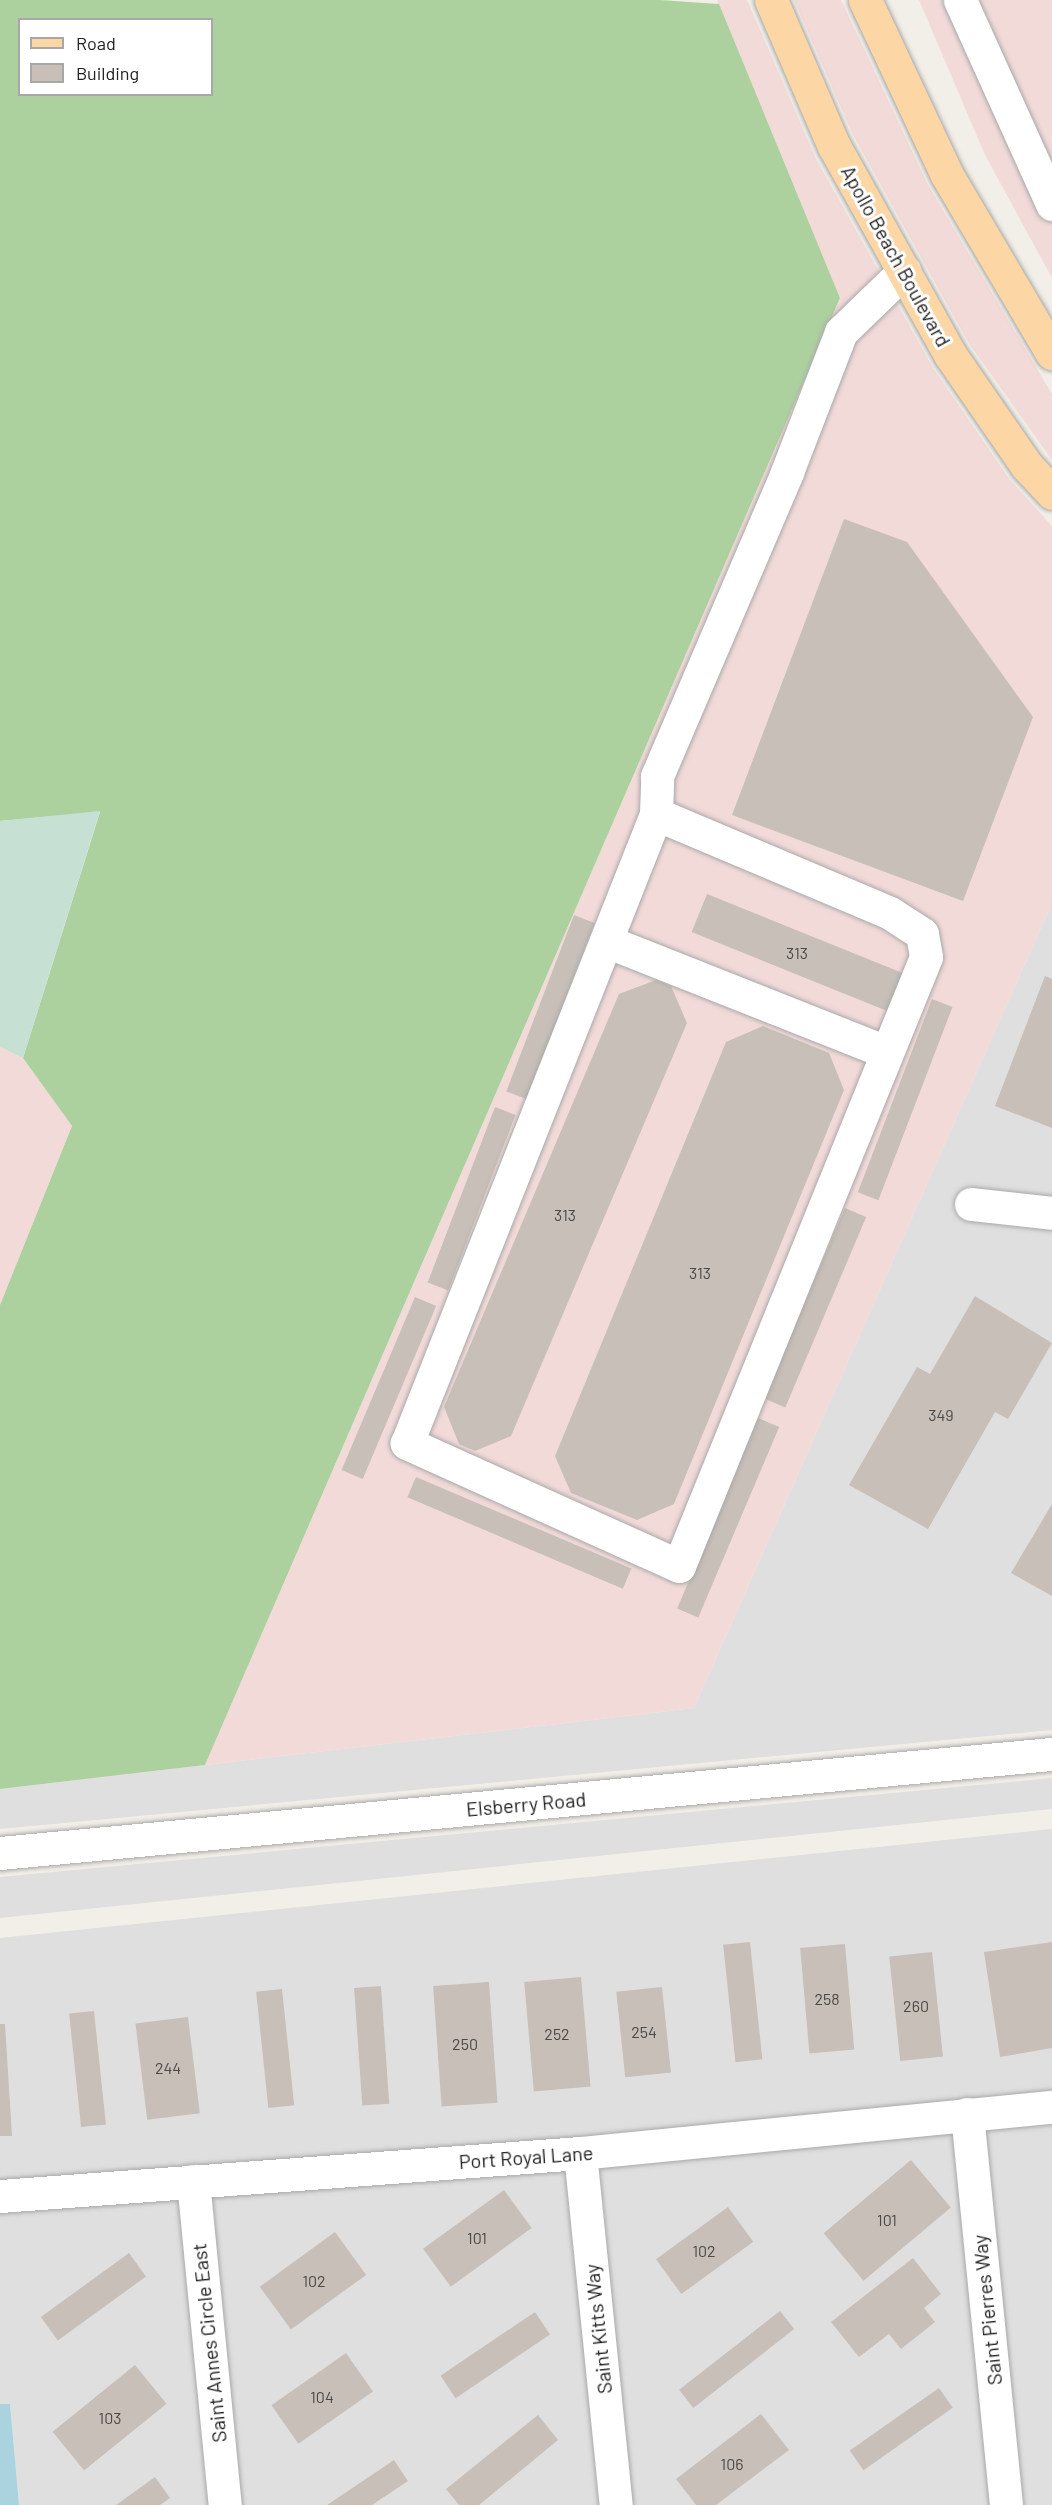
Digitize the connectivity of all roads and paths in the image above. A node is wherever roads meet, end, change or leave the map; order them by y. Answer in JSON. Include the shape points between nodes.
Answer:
{"nodes":[{"id":1,"x":771,"y":0,"type":"edge"},
{"id":2,"x":865,"y":0,"type":"edge"},
{"id":3,"x":960,"y":0,"type":"edge"},
{"id":4,"x":1052,"y":204,"type":"edge"},
{"id":5,"x":904,"y":271,"type":"junction"},
{"id":6,"x":1052,"y":353,"type":"edge"},
{"id":7,"x":1052,"y":493,"type":"edge"},
{"id":8,"x":656,"y":814,"type":"junction"},
{"id":9,"x":606,"y":941,"type":"junction"},
{"id":10,"x":887,"y":1052,"type":"junction"},
{"id":11,"x":971,"y":1204,"type":"dead end"},
{"id":12,"x":1052,"y":1213,"type":"edge"},
{"id":13,"x":1052,"y":1754,"type":"edge"},
{"id":14,"x":0,"y":1853,"type":"edge"},
{"id":15,"x":1052,"y":2107,"type":"edge"},
{"id":16,"x":967,"y":2114,"type":"junction"},
{"id":17,"x":580,"y":2153,"type":"junction"},
{"id":18,"x":193,"y":2181,"type":"junction"},
{"id":19,"x":0,"y":2196,"type":"edge"},
{"id":20,"x":225,"y":2505,"type":"edge"},
{"id":21,"x":616,"y":2505,"type":"edge"},
{"id":22,"x":1006,"y":2505,"type":"edge"}],
"edges":[{"from":1,"to":5,"type":"main road","name":"Apollo Beach Boulevard","via":[[834,146]]},
{"from":2,"to":6,"type":"main road","via":[[947,175]]},
{"from":3,"to":4,"type":"street"},
{"from":5,"to":7,"type":"main road","name":"Apollo Beach Boulevard","via":[[951,356],[1027,466]]},
{"from":5,"to":8,"type":"street","via":[[841,332],[787,472],[657,776]]},
{"from":8,"to":9,"type":"street"},
{"from":8,"to":10,"type":"street","via":[[890,913],[922,934],[926,957]]},
{"from":9,"to":10,"type":"street"},
{"from":9,"to":10,"type":"street","via":[[407,1443],[679,1566]]},
{"from":11,"to":12,"type":"street"},
{"from":13,"to":14,"type":"street","name":"Elsberry Road"},
{"from":15,"to":16,"type":"street","name":"Port Royal Lane"},
{"from":16,"to":17,"type":"street","name":"Port Royal Lane"},
{"from":16,"to":22,"type":"street","name":"Saint Pierres Way"},
{"from":17,"to":18,"type":"street","name":"Port Royal Lane"},
{"from":17,"to":21,"type":"street","name":"Saint Kitts Way"},
{"from":18,"to":19,"type":"street","name":"Port Royal Lane"},
{"from":18,"to":20,"type":"street","name":"Saint Annes Circle East"}]}
